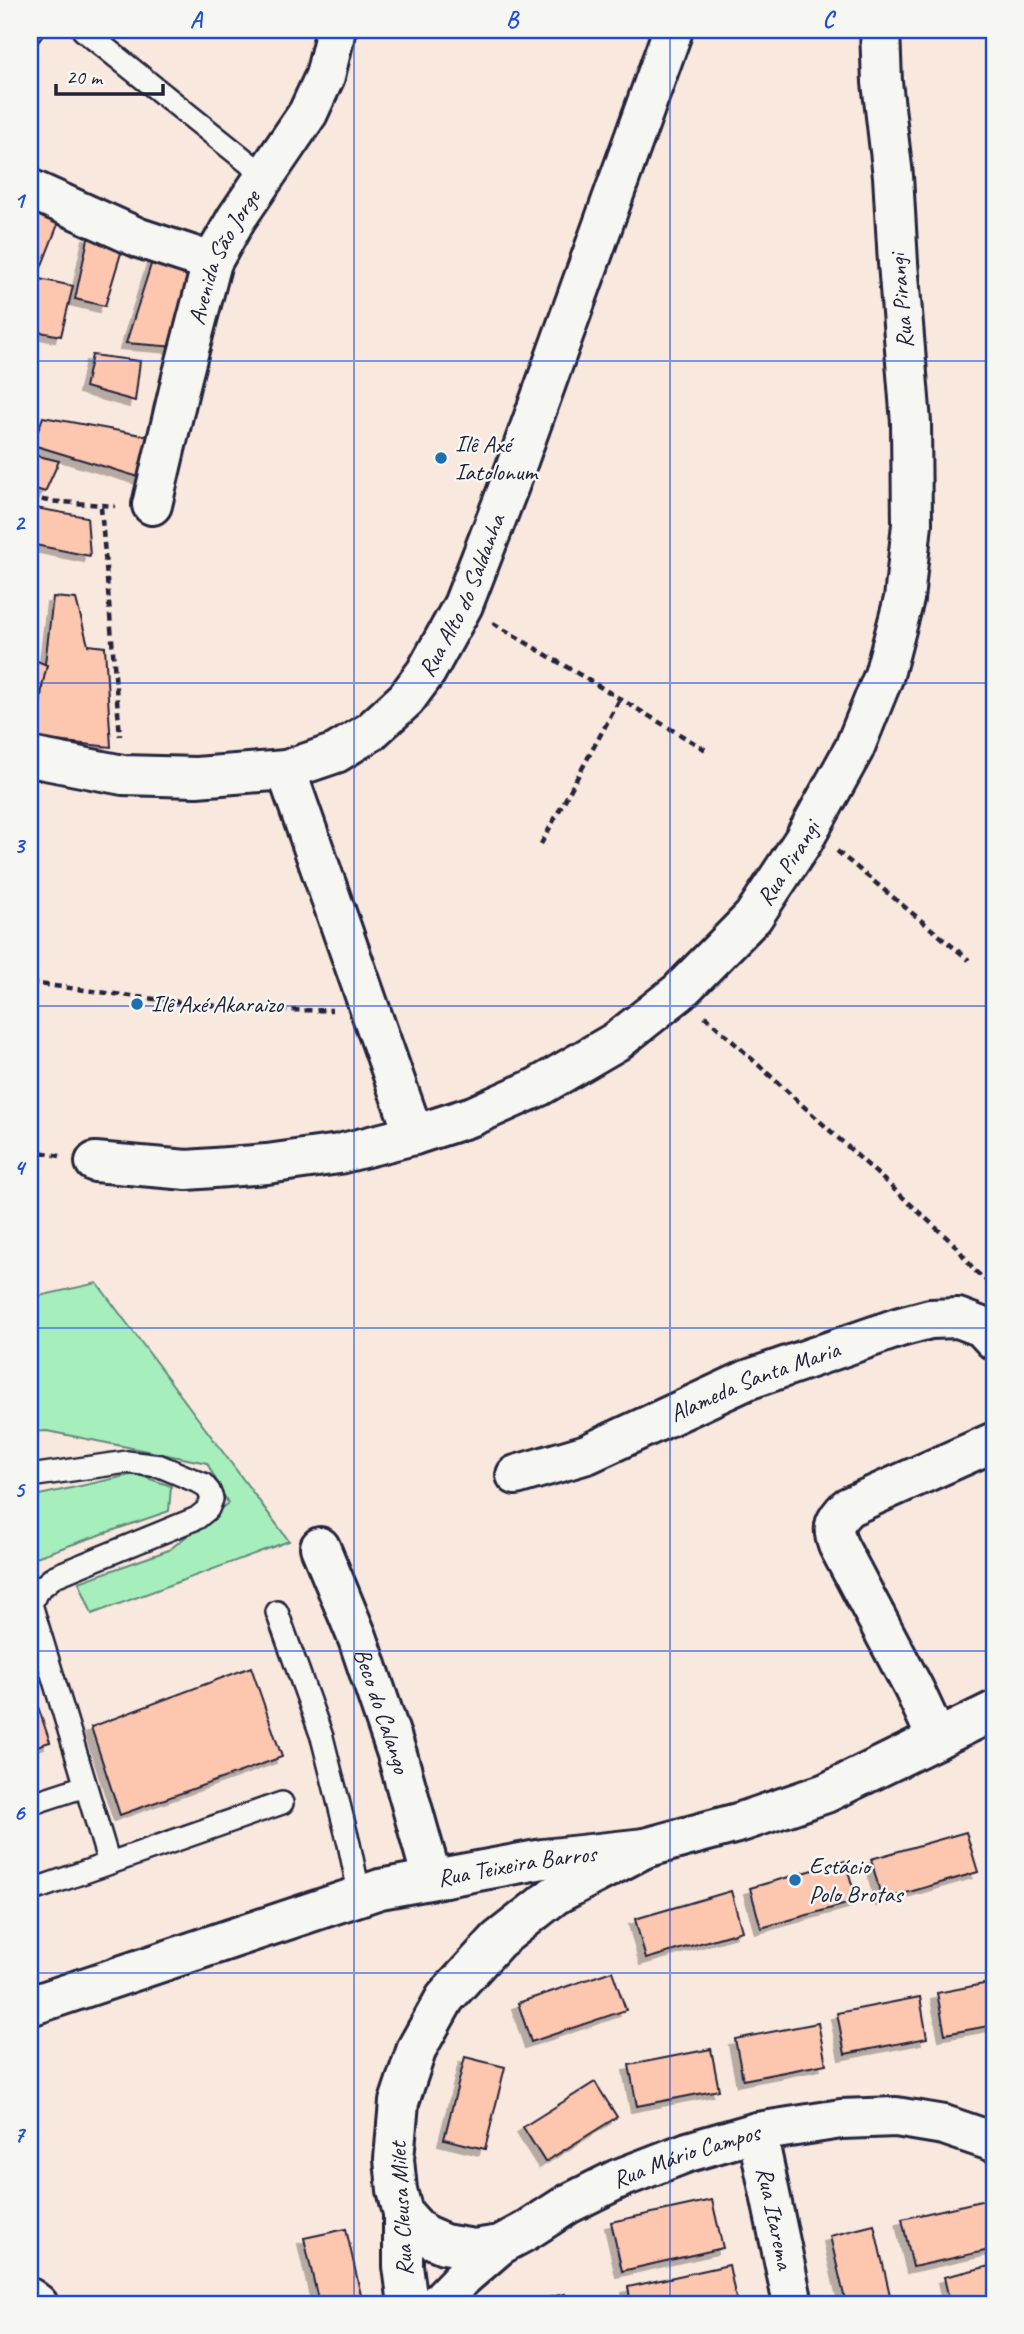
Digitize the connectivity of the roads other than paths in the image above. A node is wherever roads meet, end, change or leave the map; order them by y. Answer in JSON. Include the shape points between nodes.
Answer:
{"nodes":[{"id":1,"x":83,"y":30,"type":"edge"},
{"id":2,"x":336,"y":30,"type":"edge"},
{"id":3,"x":673,"y":30,"type":"edge"},
{"id":4,"x":880,"y":30,"type":"edge"},
{"id":5,"x":265,"y":176,"type":"junction"},
{"id":6,"x":30,"y":189,"type":"edge"},
{"id":7,"x":212,"y":262,"type":"junction"},
{"id":8,"x":152,"y":505,"type":"road end"},
{"id":9,"x":30,"y":757,"type":"edge"},
{"id":10,"x":286,"y":770,"type":"junction"},
{"id":11,"x":414,"y":1135,"type":"junction"},
{"id":12,"x":95,"y":1162,"type":"dead end"},
{"id":13,"x":994,"y":1340,"type":"edge"},
{"id":14,"x":994,"y":1442,"type":"edge"},
{"id":15,"x":516,"y":1475,"type":"dead end"},
{"id":16,"x":30,"y":1476,"type":"edge"},
{"id":17,"x":320,"y":1547,"type":"dead end"},
{"id":18,"x":30,"y":1604,"type":"edge"},
{"id":19,"x":277,"y":1612,"type":"dead end"},
{"id":20,"x":994,"y":1711,"type":"edge"},
{"id":21,"x":937,"y":1739,"type":"junction"},
{"id":22,"x":85,"y":1786,"type":"junction"},
{"id":23,"x":282,"y":1803,"type":"dead end"},
{"id":24,"x":30,"y":1804,"type":"edge"},
{"id":25,"x":645,"y":1848,"type":"junction"},
{"id":26,"x":109,"y":1863,"type":"junction"},
{"id":27,"x":432,"y":1879,"type":"junction"},
{"id":28,"x":30,"y":1891,"type":"edge"},
{"id":29,"x":360,"y":1897,"type":"junction"},
{"id":30,"x":30,"y":2007,"type":"edge"},
{"id":31,"x":757,"y":2133,"type":"junction"},
{"id":32,"x":994,"y":2141,"type":"edge"},
{"id":33,"x":402,"y":2213,"type":"junction"},
{"id":34,"x":500,"y":2245,"type":"junction"},
{"id":35,"x":30,"y":2298,"type":"edge"},
{"id":36,"x":38,"y":2304,"type":"edge"},
{"id":37,"x":408,"y":2304,"type":"edge"},
{"id":38,"x":437,"y":2304,"type":"edge"},
{"id":39,"x":793,"y":2304,"type":"edge"}],
"edges":[{"from":1,"to":5,"type":"lane"},
{"from":2,"to":5,"type":"street","name":"Avenida São Jorge","via":[[325,76],[308,113]]},
{"from":3,"to":10,"type":"street","name":"Rua Alto do Saldanha","via":[[463,606],[406,699],[370,732],[336,753]]},
{"from":4,"to":11,"type":"street","name":"Rua Pirangi","via":[[911,424],[912,524],[904,599],[884,675],[853,749],[810,829],[753,917],[679,992],[617,1041],[538,1087],[473,1116]]},
{"from":5,"to":7,"type":"street","name":"Avenida São Jorge"},
{"from":6,"to":7,"type":"street","via":[[139,238]]},
{"from":7,"to":8,"type":"street","name":"Avenida São Jorge"},
{"from":9,"to":10,"type":"street","name":"Rua Alto do Saldanha","via":[[123,775],[196,777]]},
{"from":10,"to":11,"type":"street"},
{"from":11,"to":12,"type":"street","name":"Rua Pirangi","via":[[339,1154],[267,1164],[187,1170]]},
{"from":13,"to":15,"type":"street","name":"Alameda Santa Maria","via":[[982,1327],[958,1318],[910,1324],[747,1380],[587,1454]]},
{"from":14,"to":21,"type":"street","via":[[848,1507],[837,1518],[833,1532]]},
{"from":16,"to":18,"type":"lane","via":[[127,1462],[160,1466],[203,1484],[212,1499],[197,1518],[55,1576]]},
{"from":17,"to":27,"type":"street","name":"Beco do Calango","via":[[358,1639]]},
{"from":18,"to":22,"type":"lane"},
{"from":19,"to":29,"type":"lane","via":[[323,1737]]},
{"from":20,"to":21,"type":"street","name":"Rua Teixeira Barros"},
{"from":21,"to":25,"type":"street","name":"Rua Teixeira Barros","via":[[826,1793]]},
{"from":22,"to":24,"type":"lane"},
{"from":22,"to":26,"type":"lane"},
{"from":23,"to":26,"type":"lane"},
{"from":25,"to":27,"type":"street","name":"Rua Teixeira Barros","via":[[543,1859]]},
{"from":25,"to":33,"type":"street","name":"Rua Cleusa Milet","via":[[555,1895],[498,1940],[445,1998],[417,2048],[399,2102],[394,2159]]},
{"from":26,"to":28,"type":"lane"},
{"from":27,"to":29,"type":"street","name":"Rua Teixeira Barros"},
{"from":29,"to":30,"type":"street","name":"Rua Teixeira Barros"},
{"from":31,"to":32,"type":"street","name":"Rua Mário Campos","via":[[841,2119],[896,2117],[944,2125]]},
{"from":31,"to":34,"type":"street","name":"Rua Mário Campos","via":[[688,2152],[618,2179]]},
{"from":31,"to":39,"type":"street","name":"Rua Itarema"},
{"from":33,"to":34,"type":"street","name":"Rua Mário Campos","via":[[423,2235],[444,2244],[474,2249]]},
{"from":33,"to":37,"type":"street","name":"Rua Cleusa Milet"},
{"from":34,"to":38,"type":"street","name":"Rua Cleusa Milet"},
{"from":35,"to":36,"type":"street"}]}
